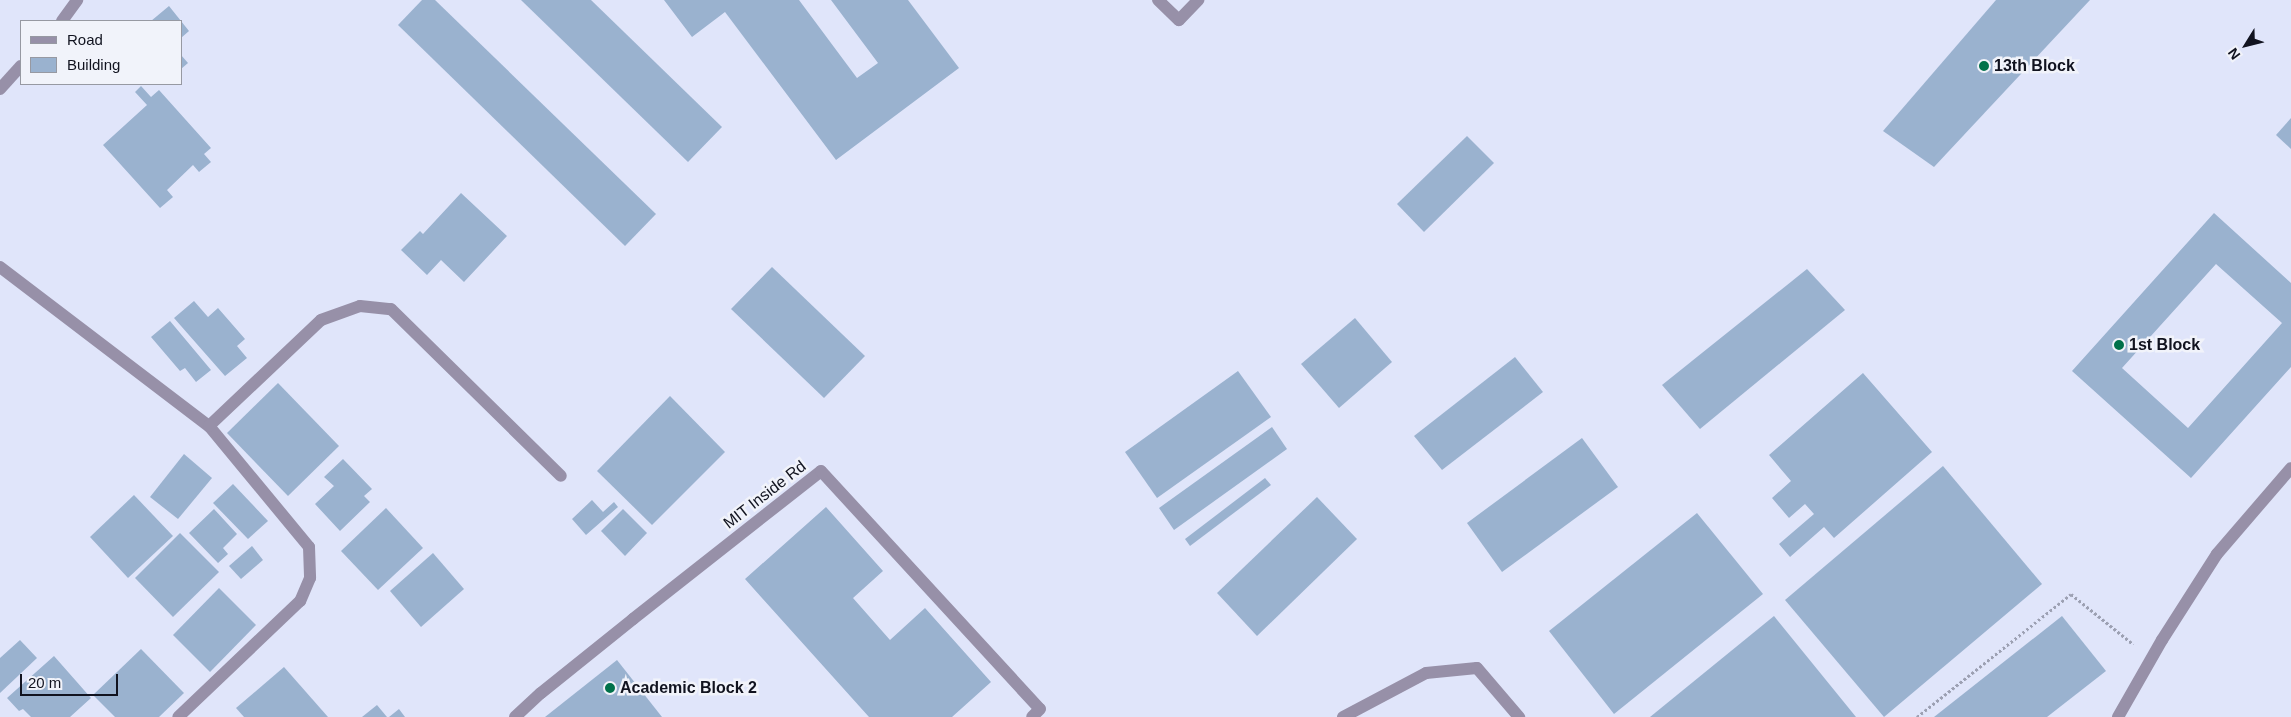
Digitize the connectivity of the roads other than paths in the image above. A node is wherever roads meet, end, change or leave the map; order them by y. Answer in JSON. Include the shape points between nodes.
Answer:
{"nodes":[{"id":1,"x":77,"y":0,"type":"edge"},
{"id":2,"x":1158,"y":0,"type":"edge"},
{"id":3,"x":1198,"y":0,"type":"edge"},
{"id":4,"x":63,"y":20,"type":"edge"},
{"id":5,"x":20,"y":67,"type":"edge"},
{"id":6,"x":0,"y":89,"type":"edge"},
{"id":7,"x":0,"y":267,"type":"edge"},
{"id":8,"x":209,"y":426,"type":"junction"},
{"id":9,"x":2291,"y":468,"type":"edge"},
{"id":10,"x":561,"y":476,"type":"dead end"},
{"id":11,"x":2125,"y":706,"type":"junction"},
{"id":12,"x":178,"y":717,"type":"edge"},
{"id":13,"x":515,"y":717,"type":"edge"},
{"id":14,"x":1032,"y":717,"type":"edge"},
{"id":15,"x":1343,"y":717,"type":"edge"},
{"id":16,"x":1519,"y":717,"type":"edge"},
{"id":17,"x":2110,"y":717,"type":"edge"},
{"id":18,"x":2118,"y":717,"type":"edge"}],
"edges":[{"from":1,"to":4,"type":"street"},
{"from":2,"to":3,"type":"street","via":[[1179,20]]},
{"from":5,"to":6,"type":"street"},
{"from":7,"to":8,"type":"street"},
{"from":8,"to":10,"type":"street","via":[[321,320],[360,306],[391,309]]},
{"from":8,"to":12,"type":"street","via":[[309,546],[310,578],[300,602]]},
{"from":9,"to":11,"type":"street","via":[[2217,554]]},
{"from":11,"to":17,"type":"street"},
{"from":11,"to":18,"type":"street"},
{"from":13,"to":14,"type":"street","name":"MIT Inside Rd","via":[[633,619],[822,472],[1040,709]]},
{"from":15,"to":16,"type":"street","via":[[1426,673],[1477,668]]}]}
